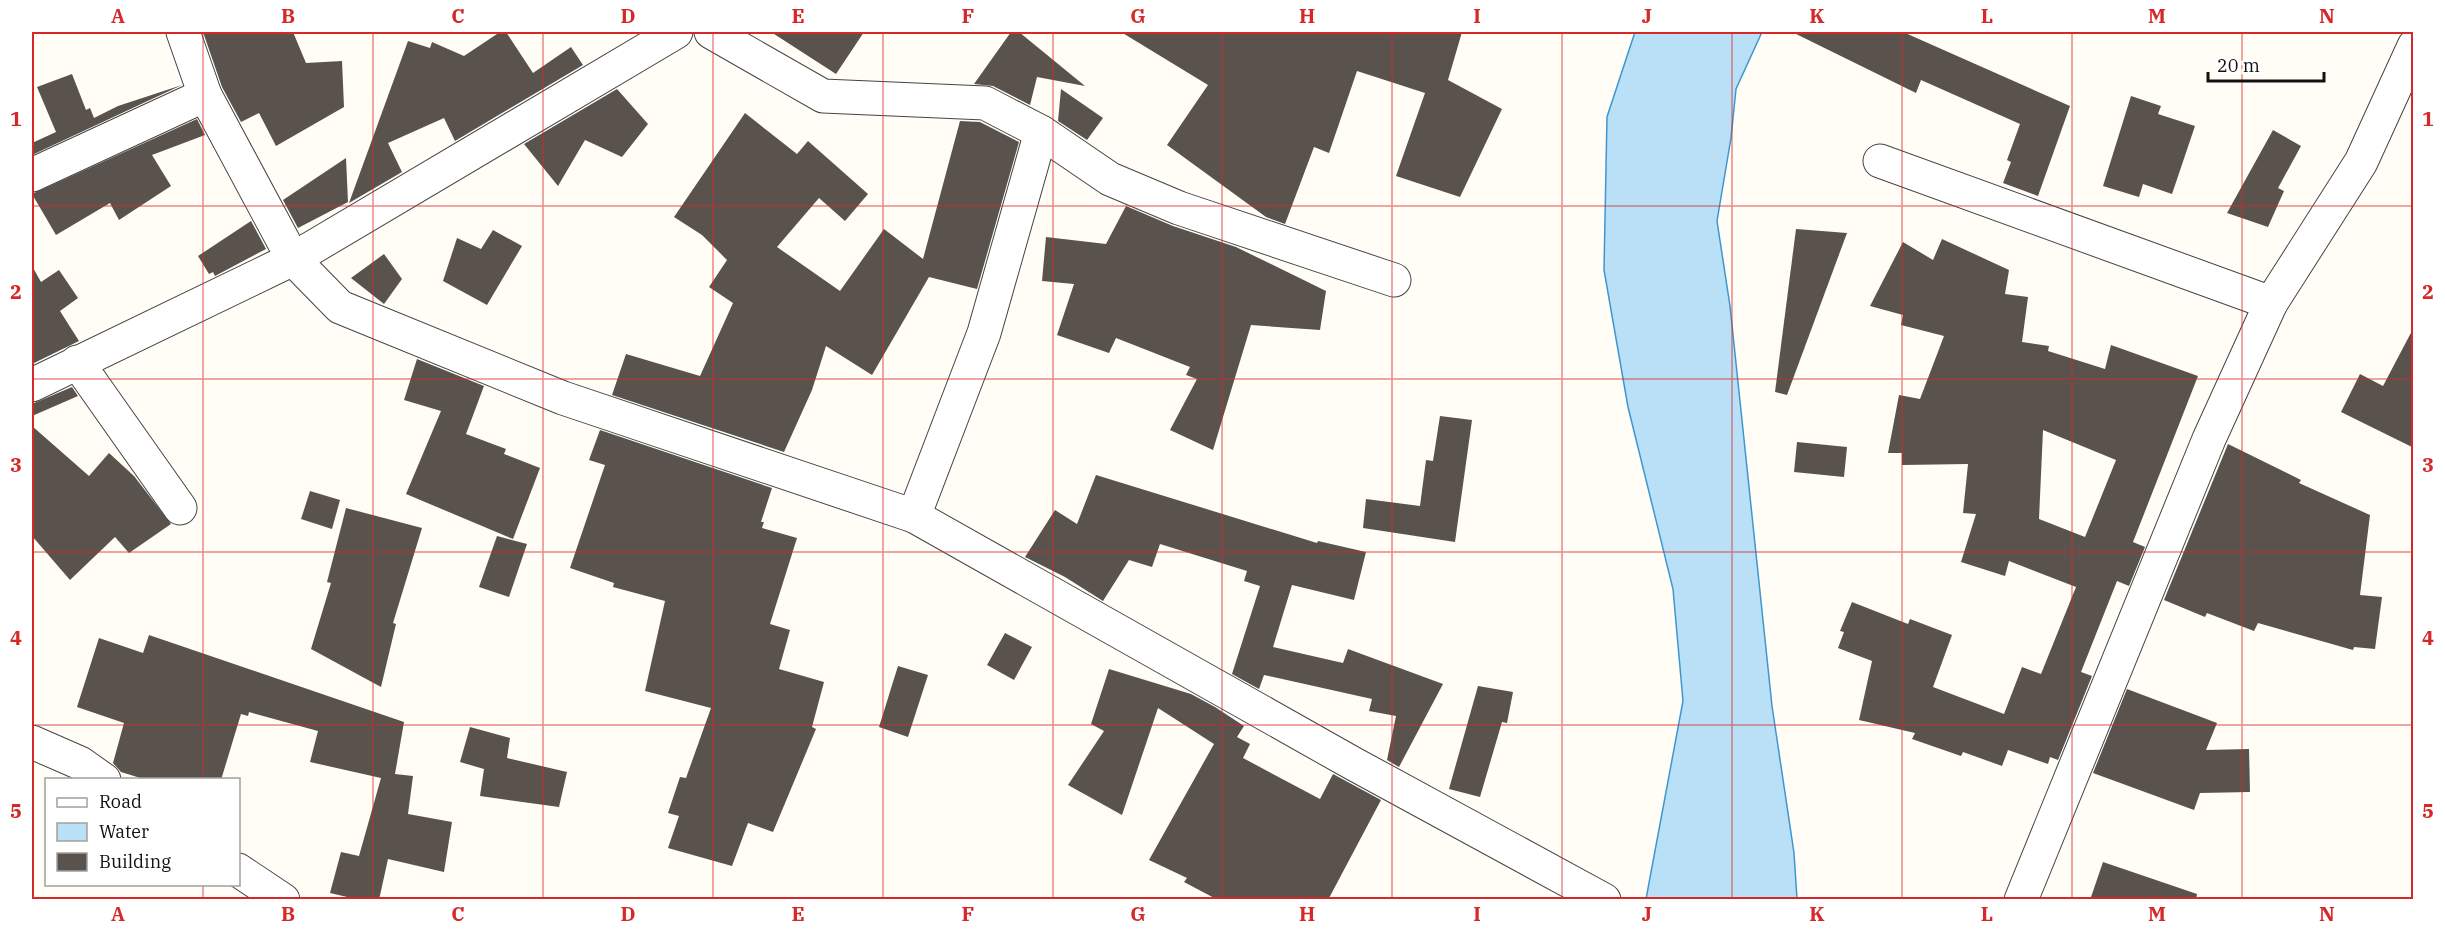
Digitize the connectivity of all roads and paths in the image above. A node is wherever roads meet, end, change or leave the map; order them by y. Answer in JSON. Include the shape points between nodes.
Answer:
{"nodes":[{"id":1,"x":183,"y":32,"type":"edge"},
{"id":2,"x":676,"y":32,"type":"edge"},
{"id":3,"x":711,"y":32,"type":"edge"},
{"id":4,"x":2414,"y":46,"type":"edge"},
{"id":5,"x":205,"y":95,"type":"junction"},
{"id":6,"x":1041,"y":132,"type":"junction"},
{"id":7,"x":1880,"y":161,"type":"dead end"},
{"id":8,"x":32,"y":175,"type":"edge"},
{"id":9,"x":293,"y":258,"type":"junction"},
{"id":10,"x":1394,"y":280,"type":"dead end"},
{"id":11,"x":2271,"y":303,"type":"junction"},
{"id":12,"x":77,"y":362,"type":"junction"},
{"id":13,"x":32,"y":385,"type":"edge"},
{"id":14,"x":180,"y":508,"type":"dead end"},
{"id":15,"x":914,"y":516,"type":"junction"},
{"id":16,"x":32,"y":742,"type":"edge"},
{"id":17,"x":101,"y":778,"type":"edge"},
{"id":18,"x":240,"y":871,"type":"edge"},
{"id":19,"x":283,"y":900,"type":"edge"},
{"id":20,"x":1604,"y":900,"type":"edge"},
{"id":21,"x":2021,"y":900,"type":"edge"}],
"edges":[{"from":1,"to":5,"type":"street"},
{"from":2,"to":9,"type":"street"},
{"from":3,"to":6,"type":"street","via":[[823,96],[985,103]]},
{"from":4,"to":11,"type":"street","via":[[2361,162]]},
{"from":5,"to":8,"type":"street"},
{"from":5,"to":9,"type":"street"},
{"from":6,"to":10,"type":"street","via":[[1110,179],[1169,204]]},
{"from":6,"to":15,"type":"street","via":[[984,333]]},
{"from":7,"to":11,"type":"street"},
{"from":9,"to":12,"type":"street"},
{"from":9,"to":15,"type":"street","via":[[340,307],[563,398]]},
{"from":11,"to":21,"type":"street","via":[[2209,439]]},
{"from":12,"to":13,"type":"street"},
{"from":12,"to":14,"type":"street"},
{"from":15,"to":20,"type":"street"},
{"from":16,"to":17,"type":"street","via":[[80,763]]},
{"from":18,"to":19,"type":"street"}]}
